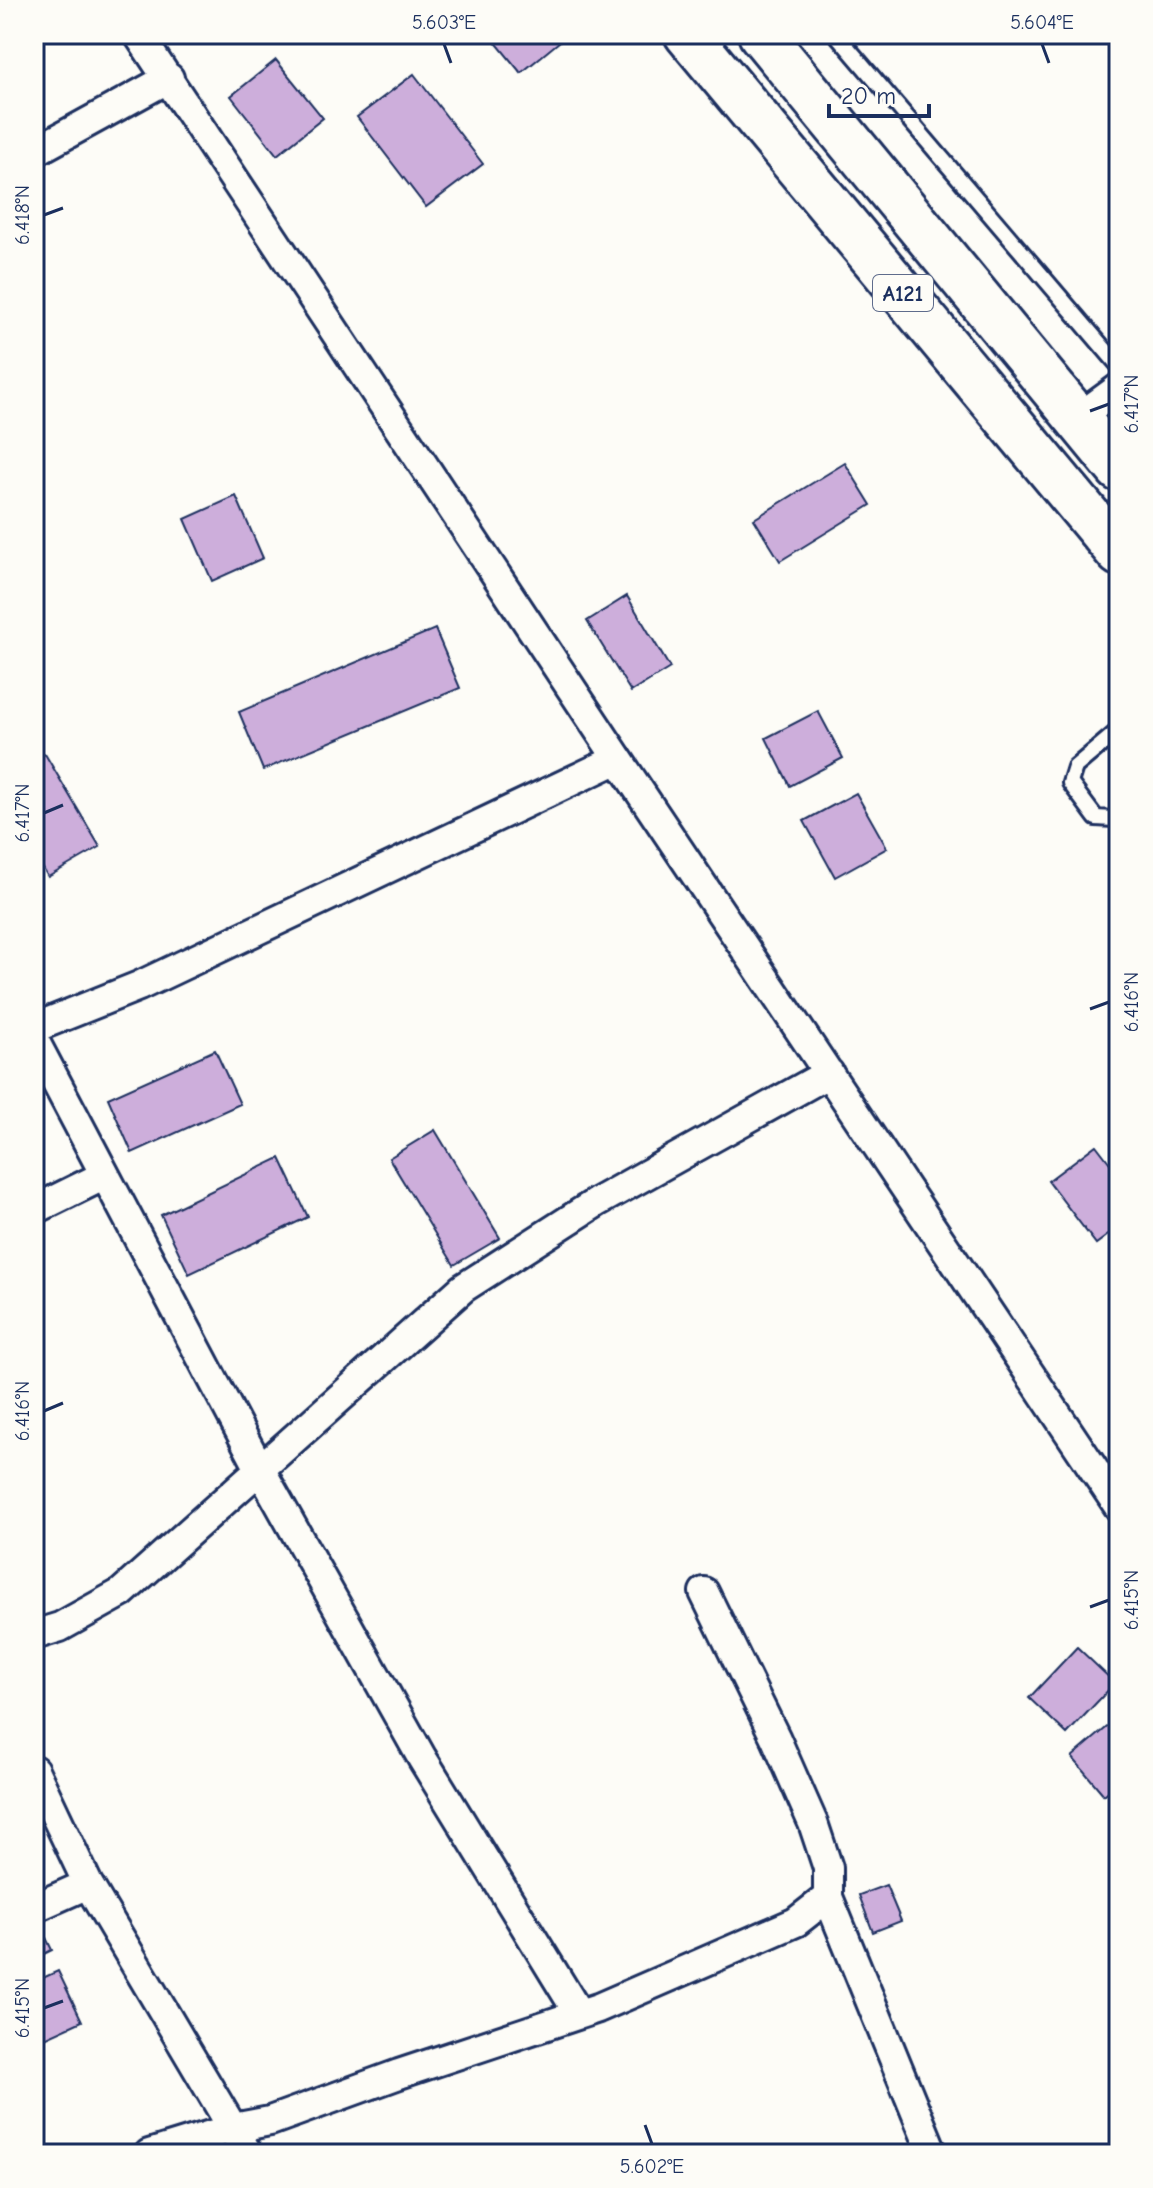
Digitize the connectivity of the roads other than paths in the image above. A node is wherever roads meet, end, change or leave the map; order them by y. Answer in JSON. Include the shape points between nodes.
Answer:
{"nodes":[{"id":1,"x":138,"y":34,"type":"edge"},
{"id":2,"x":687,"y":34,"type":"edge"},
{"id":3,"x":761,"y":34,"type":"edge"},
{"id":4,"x":836,"y":34,"type":"edge"},
{"id":5,"x":169,"y":78,"type":"junction"},
{"id":6,"x":34,"y":152,"type":"edge"},
{"id":7,"x":1119,"y":366,"type":"edge"},
{"id":8,"x":1119,"y":388,"type":"edge"},
{"id":9,"x":1078,"y":418,"type":"junction"},
{"id":10,"x":1119,"y":469,"type":"edge"},
{"id":11,"x":1119,"y":553,"type":"edge"},
{"id":12,"x":1119,"y":730,"type":"edge"},
{"id":13,"x":618,"y":759,"type":"junction"},
{"id":14,"x":1119,"y":816,"type":"edge"},
{"id":15,"x":34,"y":1028,"type":"edge"},
{"id":16,"x":34,"y":1040,"type":"edge"},
{"id":17,"x":829,"y":1073,"type":"junction"},
{"id":18,"x":105,"y":1175,"type":"junction"},
{"id":19,"x":34,"y":1210,"type":"edge"},
{"id":20,"x":260,"y":1469,"type":"junction"},
{"id":21,"x":1119,"y":1507,"type":"edge"},
{"id":22,"x":704,"y":1592,"type":"dead end"},
{"id":23,"x":34,"y":1635,"type":"edge"},
{"id":24,"x":34,"y":1770,"type":"edge"},
{"id":25,"x":88,"y":1884,"type":"junction"},
{"id":26,"x":828,"y":1897,"type":"junction"},
{"id":27,"x":34,"y":1908,"type":"edge"},
{"id":28,"x":579,"y":2014,"type":"junction"},
{"id":29,"x":233,"y":2128,"type":"junction"},
{"id":30,"x":149,"y":2154,"type":"edge"},
{"id":31,"x":248,"y":2154,"type":"edge"},
{"id":32,"x":933,"y":2154,"type":"edge"}],
"edges":[{"from":1,"to":5,"type":"street"},
{"from":2,"to":11,"type":"highway","number":"A121"},
{"from":3,"to":9,"type":"highway","number":"A121"},
{"from":4,"to":7,"type":"lane"},
{"from":5,"to":6,"type":"street"},
{"from":5,"to":13,"type":"street"},
{"from":8,"to":9,"type":"street"},
{"from":9,"to":10,"type":"highway","number":"A121"},
{"from":12,"to":14,"type":"lane","via":[[1075,767],[1070,783],[1096,818]]},
{"from":13,"to":15,"type":"street","via":[[139,986]]},
{"from":13,"to":17,"type":"street"},
{"from":16,"to":18,"type":"street"},
{"from":17,"to":20,"type":"street","via":[[597,1202],[463,1288]]},
{"from":17,"to":21,"type":"street"},
{"from":18,"to":19,"type":"street"},
{"from":18,"to":20,"type":"street"},
{"from":20,"to":23,"type":"street","via":[[121,1593],[60,1627]]},
{"from":20,"to":28,"type":"street","via":[[422,1758]]},
{"from":22,"to":26,"type":"street","via":[[813,1823],[828,1868]]},
{"from":24,"to":25,"type":"street"},
{"from":25,"to":27,"type":"street"},
{"from":25,"to":29,"type":"street"},
{"from":26,"to":28,"type":"street","via":[[796,1922]]},
{"from":26,"to":32,"type":"street"},
{"from":28,"to":29,"type":"street","via":[[270,2121]]},
{"from":29,"to":30,"type":"street"},
{"from":29,"to":31,"type":"street"}]}
